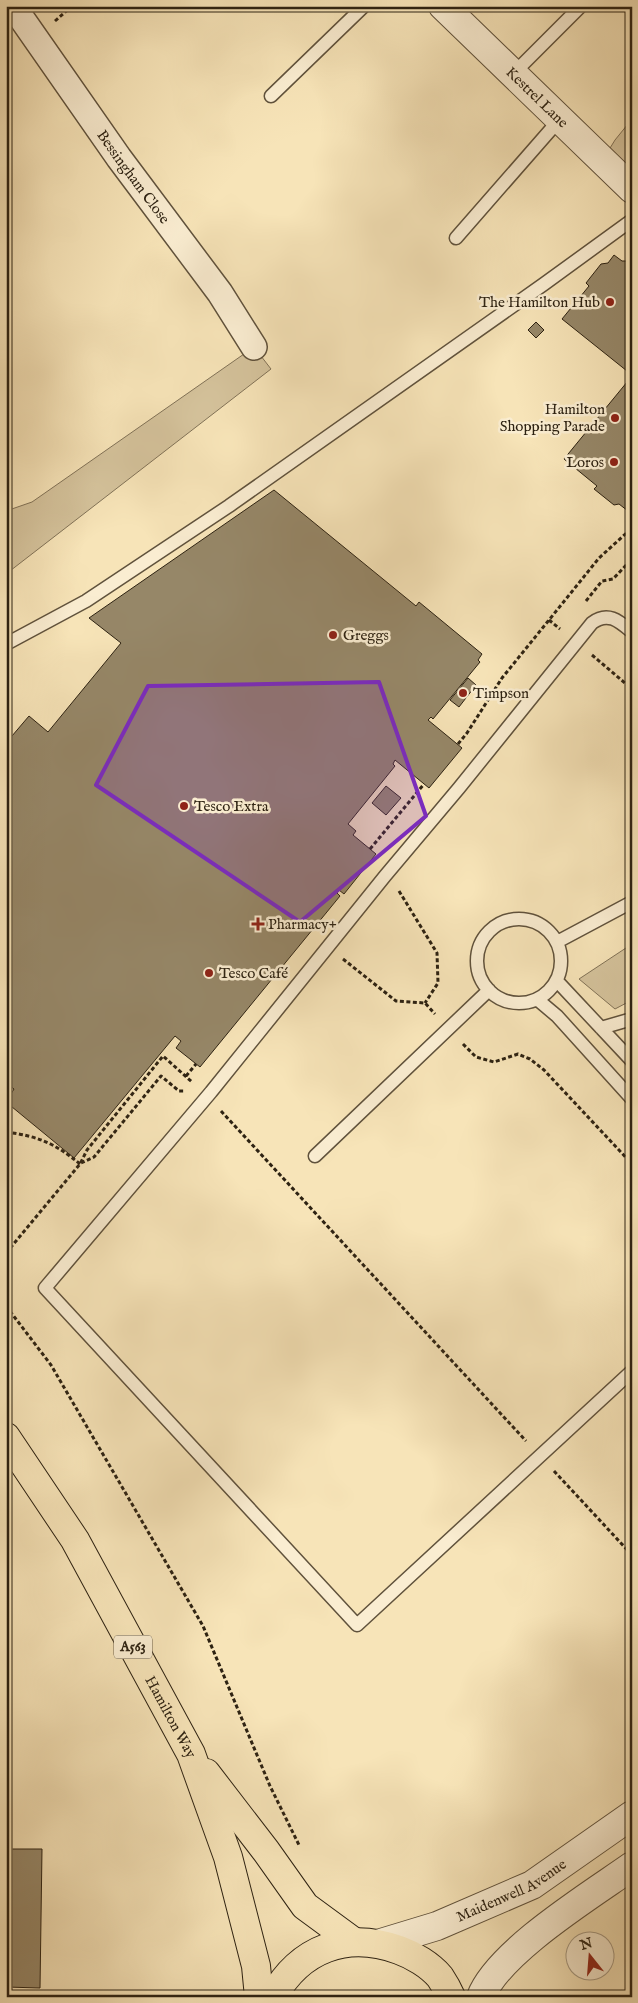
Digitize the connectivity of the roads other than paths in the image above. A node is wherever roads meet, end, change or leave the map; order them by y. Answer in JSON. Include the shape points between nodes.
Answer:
{"nodes":[{"id":1,"x":13,"y":6,"type":"edge"},
{"id":2,"x":364,"y":6,"type":"edge"},
{"id":3,"x":443,"y":6,"type":"edge"},
{"id":4,"x":580,"y":6,"type":"edge"},
{"id":5,"x":513,"y":74,"type":"junction"},
{"id":6,"x":271,"y":96,"type":"dead end"},
{"id":7,"x":560,"y":119,"type":"junction"},
{"id":8,"x":632,"y":189,"type":"edge"},
{"id":9,"x":632,"y":220,"type":"edge"},
{"id":10,"x":456,"y":238,"type":"dead end"},
{"id":11,"x":254,"y":347,"type":"dead end"},
{"id":12,"x":632,"y":632,"type":"edge"},
{"id":13,"x":6,"y":644,"type":"edge"},
{"id":14,"x":632,"y":902,"type":"edge"},
{"id":15,"x":557,"y":942,"type":"junction"},
{"id":16,"x":557,"y":981,"type":"junction"},
{"id":17,"x":488,"y":990,"type":"junction"},
{"id":18,"x":538,"y":1000,"type":"junction"},
{"id":19,"x":632,"y":1019,"type":"edge"},
{"id":20,"x":602,"y":1028,"type":"junction"},
{"id":21,"x":632,"y":1061,"type":"edge"},
{"id":22,"x":632,"y":1099,"type":"edge"},
{"id":23,"x":315,"y":1156,"type":"dead end"},
{"id":24,"x":632,"y":1371,"type":"edge"},
{"id":25,"x":6,"y":1437,"type":"edge"},
{"id":26,"x":191,"y":1754,"type":"junction"},
{"id":27,"x":632,"y":1815,"type":"edge"},
{"id":28,"x":632,"y":1866,"type":"edge"},
{"id":29,"x":367,"y":1942,"type":"junction"},
{"id":30,"x":259,"y":1997,"type":"edge"},
{"id":31,"x":273,"y":1997,"type":"edge"},
{"id":32,"x":451,"y":1997,"type":"edge"},
{"id":33,"x":481,"y":1997,"type":"edge"}],
"edges":[{"from":1,"to":11,"type":"street","name":"Bessingham Close","via":[[119,158],[220,293]]},
{"from":2,"to":6,"type":"lane"},
{"from":3,"to":5,"type":"street","name":"Kestrel Lane"},
{"from":4,"to":5,"type":"lane"},
{"from":5,"to":7,"type":"street","name":"Kestrel Lane"},
{"from":7,"to":8,"type":"street","name":"Kestrel Lane"},
{"from":7,"to":10,"type":"lane"},
{"from":9,"to":13,"type":"lane","via":[[229,506],[86,601]]},
{"from":12,"to":24,"type":"lane","via":[[614,618],[601,618],[592,623],[208,1096],[45,1288],[357,1625]]},
{"from":14,"to":15,"type":"lane"},
{"from":15,"to":16,"type":"lane","via":[[562,968]]},
{"from":15,"to":17,"type":"lane","via":[[536,922],[509,920],[496,926],[485,936],[476,962],[479,976]]},
{"from":16,"to":18,"type":"lane"},
{"from":16,"to":20,"type":"lane"},
{"from":17,"to":18,"type":"lane","via":[[510,1003]]},
{"from":17,"to":23,"type":"lane"},
{"from":18,"to":22,"type":"lane","via":[[557,1016]]},
{"from":19,"to":20,"type":"lane"},
{"from":20,"to":21,"type":"lane"},
{"from":25,"to":26,"type":"highway","name":"Hamilton Way","number":"A563","via":[[76,1540]]},
{"from":26,"to":29,"type":"highway","via":[[305,1906]]},
{"from":26,"to":30,"type":"highway","name":"Hamilton Way","via":[[228,1857],[256,1966]]},
{"from":27,"to":29,"type":"street","name":"Maidenwell Avenue","via":[[532,1885],[437,1926]]},
{"from":28,"to":33,"type":"street","via":[[551,1923],[508,1960],[484,1988]]},
{"from":29,"to":31,"type":"highway","via":[[326,1948],[302,1961],[281,1981]]},
{"from":29,"to":32,"type":"highway","via":[[413,1955],[439,1976]]}]}
